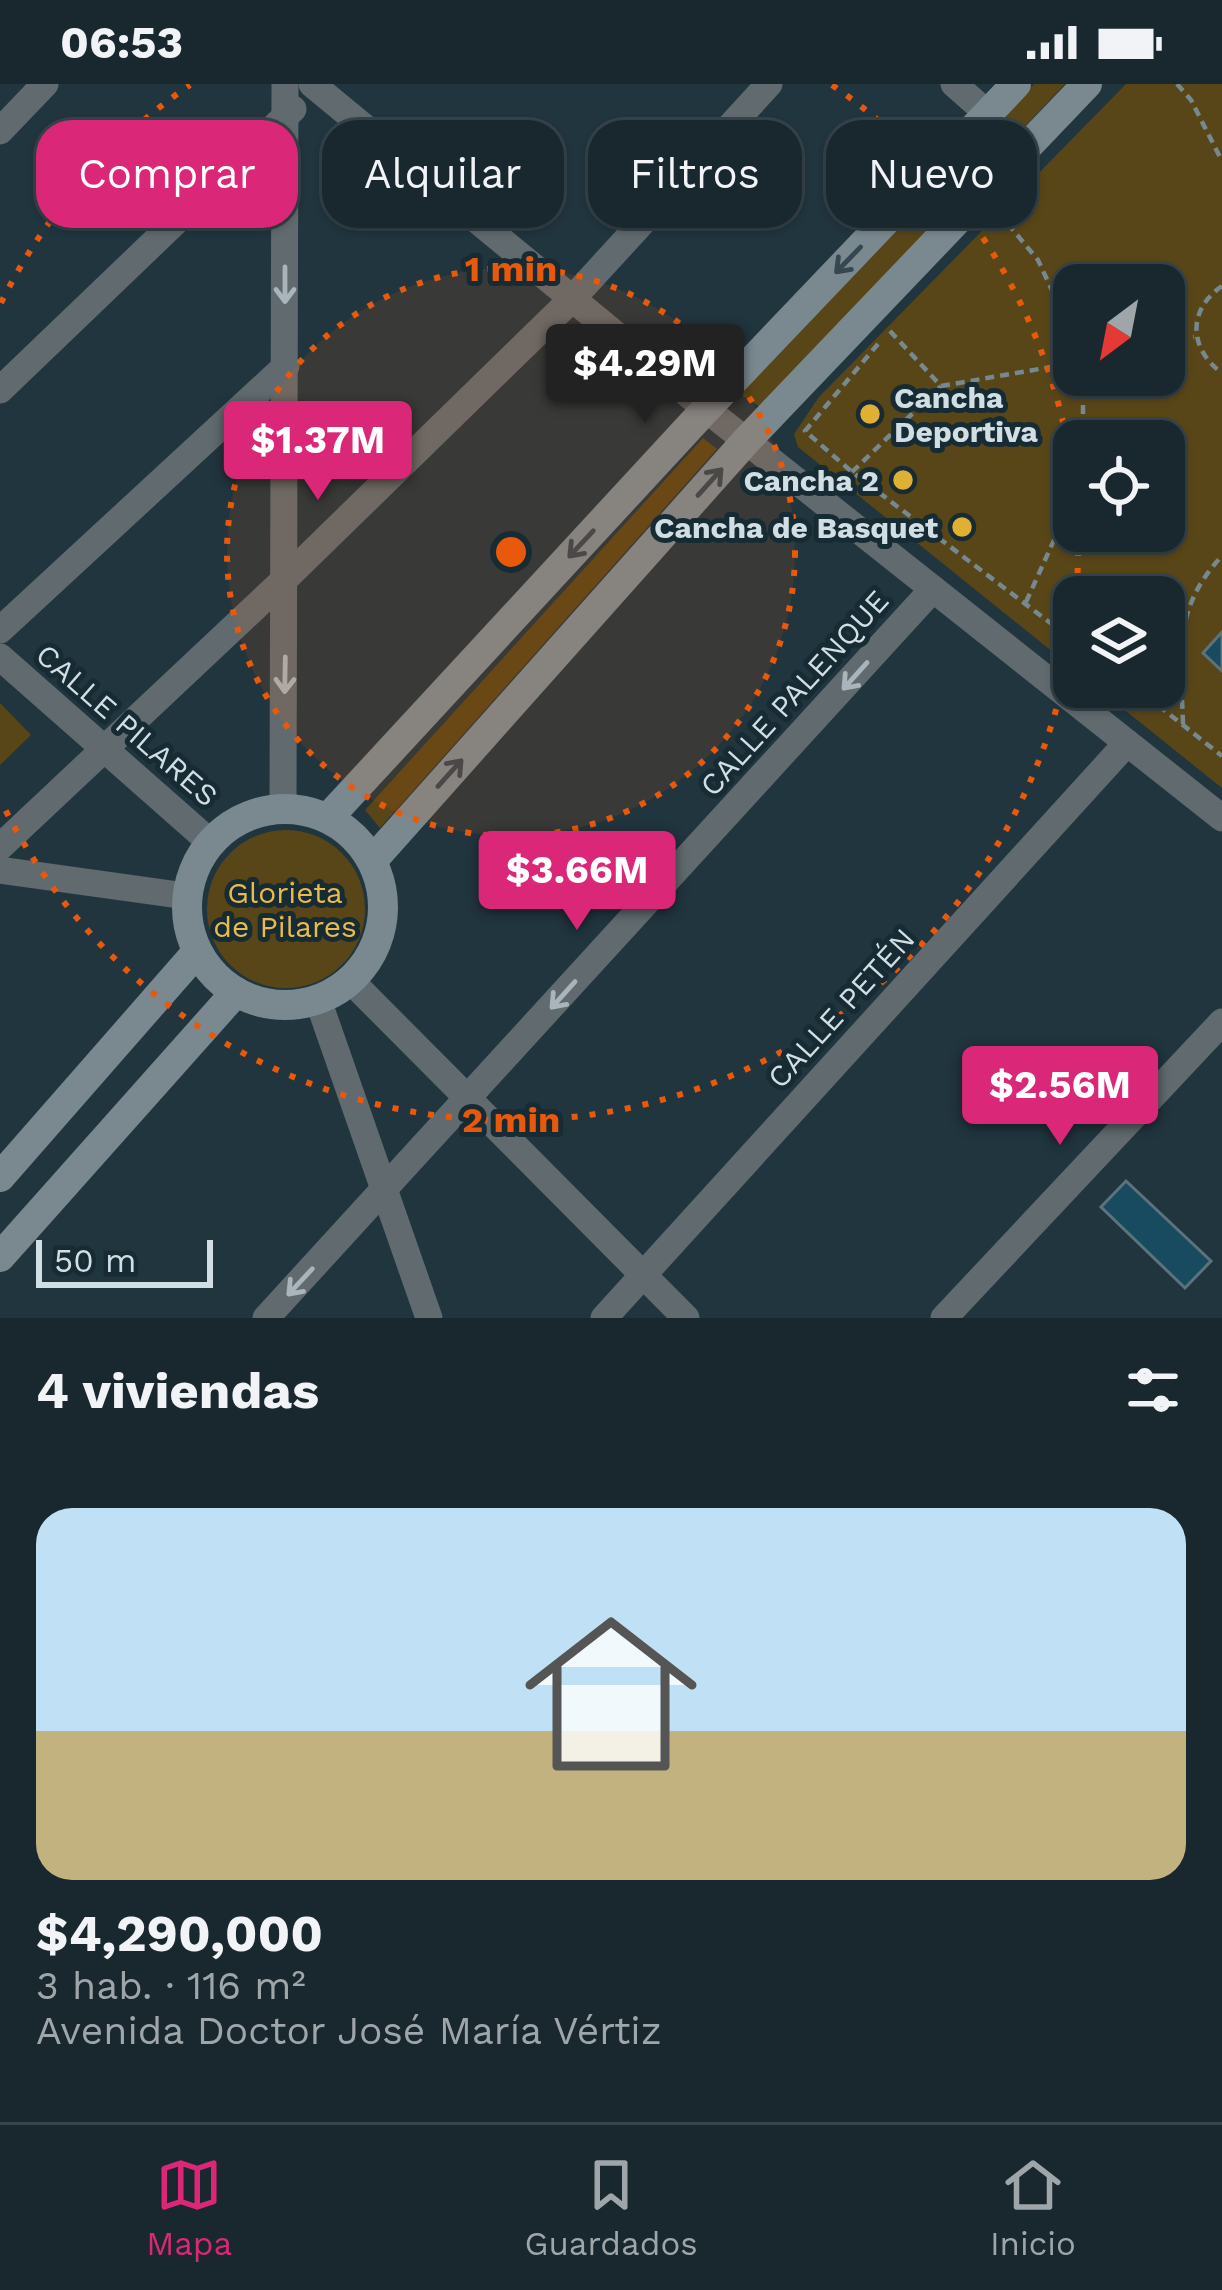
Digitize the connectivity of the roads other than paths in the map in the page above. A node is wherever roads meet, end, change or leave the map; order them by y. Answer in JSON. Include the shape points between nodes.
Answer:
{"nodes":[{"id":1,"x":45,"y":84,"type":"edge"},
{"id":2,"x":284,"y":84,"type":"edge"},
{"id":3,"x":769,"y":84,"type":"edge"},
{"id":4,"x":954,"y":84,"type":"edge"},
{"id":5,"x":1016,"y":84,"type":"edge"},
{"id":6,"x":1087,"y":84,"type":"edge"},
{"id":7,"x":314,"y":85,"type":"edge"},
{"id":8,"x":988,"y":114,"type":"junction"},
{"id":9,"x":285,"y":118,"type":"junction"},
{"id":10,"x":0,"y":130,"type":"edge"},
{"id":11,"x":572,"y":299,"type":"junction"},
{"id":12,"x":286,"y":366,"type":"junction"},
{"id":13,"x":0,"y":390,"type":"edge"},
{"id":14,"x":706,"y":409,"type":"junction"},
{"id":15,"x":747,"y":440,"type":"junction"},
{"id":16,"x":286,"y":578,"type":"junction"},
{"id":17,"x":934,"y":589,"type":"junction"},
{"id":18,"x":0,"y":630,"type":"edge"},
{"id":19,"x":0,"y":657,"type":"edge"},
{"id":20,"x":1127,"y":742,"type":"junction"},
{"id":21,"x":105,"y":749,"type":"junction"},
{"id":22,"x":283,"y":808,"type":"junction"},
{"id":23,"x":328,"y":818,"type":"junction"},
{"id":24,"x":1222,"y":818,"type":"edge"},
{"id":25,"x":210,"y":842,"type":"junction"},
{"id":26,"x":0,"y":847,"type":"edge"},
{"id":27,"x":372,"y":861,"type":"junction"},
{"id":28,"x":0,"y":871,"type":"edge"},
{"id":29,"x":186,"y":896,"type":"junction"},
{"id":30,"x":197,"y":952,"type":"junction"},
{"id":31,"x":351,"y":981,"type":"junction"},
{"id":32,"x":236,"y":992,"type":"junction"},
{"id":33,"x":318,"y":1000,"type":"junction"},
{"id":34,"x":1222,"y":1022,"type":"edge"},
{"id":35,"x":469,"y":1099,"type":"junction"},
{"id":36,"x":0,"y":1177,"type":"edge"},
{"id":37,"x":386,"y":1189,"type":"junction"},
{"id":38,"x":0,"y":1257,"type":"edge"},
{"id":39,"x":643,"y":1274,"type":"junction"},
{"id":40,"x":266,"y":1318,"type":"edge"},
{"id":41,"x":429,"y":1318,"type":"edge"},
{"id":42,"x":604,"y":1318,"type":"edge"},
{"id":43,"x":686,"y":1318,"type":"edge"},
{"id":44,"x":944,"y":1318,"type":"edge"}],
"edges":[{"from":1,"to":10,"type":"street"},
{"from":2,"to":9,"type":"street"},
{"from":3,"to":11,"type":"street"},
{"from":4,"to":8,"type":"street"},
{"from":5,"to":8,"type":"main road"},
{"from":6,"to":15,"type":"main road"},
{"from":7,"to":9,"type":"street"},
{"from":7,"to":11,"type":"street"},
{"from":8,"to":14,"type":"main road","one_way":true},
{"from":9,"to":12,"type":"street","one_way":true},
{"from":9,"to":13,"type":"street"},
{"from":11,"to":14,"type":"street"},
{"from":11,"to":16,"type":"street"},
{"from":12,"to":16,"type":"street"},
{"from":12,"to":18,"type":"street"},
{"from":14,"to":15,"type":"street"},
{"from":14,"to":23,"type":"main road","one_way":true},
{"from":15,"to":17,"type":"street"},
{"from":27,"to":15,"type":"main road","one_way":true},
{"from":16,"to":21,"type":"street"},
{"from":16,"to":22,"type":"street","one_way":true},
{"from":17,"to":20,"type":"street"},
{"from":17,"to":35,"type":"street","name":"CALLE PALENQUE","one_way":true},
{"from":19,"to":21,"type":"street","name":"CALLE PILARES"},
{"from":20,"to":24,"type":"street"},
{"from":20,"to":39,"type":"street","name":"CALLE PETÉN"},
{"from":21,"to":25,"type":"street","name":"CALLE PILARES"},
{"from":21,"to":26,"type":"street"},
{"from":22,"to":23,"type":"main road"},
{"from":22,"to":25,"type":"main road","via":[[256,812]]},
{"from":23,"to":27,"type":"main road"},
{"from":25,"to":29,"type":"main road"},
{"from":27,"to":31,"type":"main road","via":[[382,885],[380,937]]},
{"from":28,"to":29,"type":"street"},
{"from":29,"to":30,"type":"main road"},
{"from":30,"to":32,"type":"main road"},
{"from":30,"to":36,"type":"main road"},
{"from":31,"to":33,"type":"main road"},
{"from":31,"to":35,"type":"street"},
{"from":32,"to":33,"type":"main road","via":[[262,1003]]},
{"from":32,"to":38,"type":"main road"},
{"from":33,"to":37,"type":"street"},
{"from":34,"to":44,"type":"street"},
{"from":35,"to":37,"type":"street","name":"CALLE PALENQUE"},
{"from":35,"to":39,"type":"street"},
{"from":37,"to":40,"type":"street","name":"CALLE PALENQUE","one_way":true},
{"from":37,"to":41,"type":"street"},
{"from":39,"to":42,"type":"street","name":"CALLE PETÉN"},
{"from":39,"to":43,"type":"street"}]}
